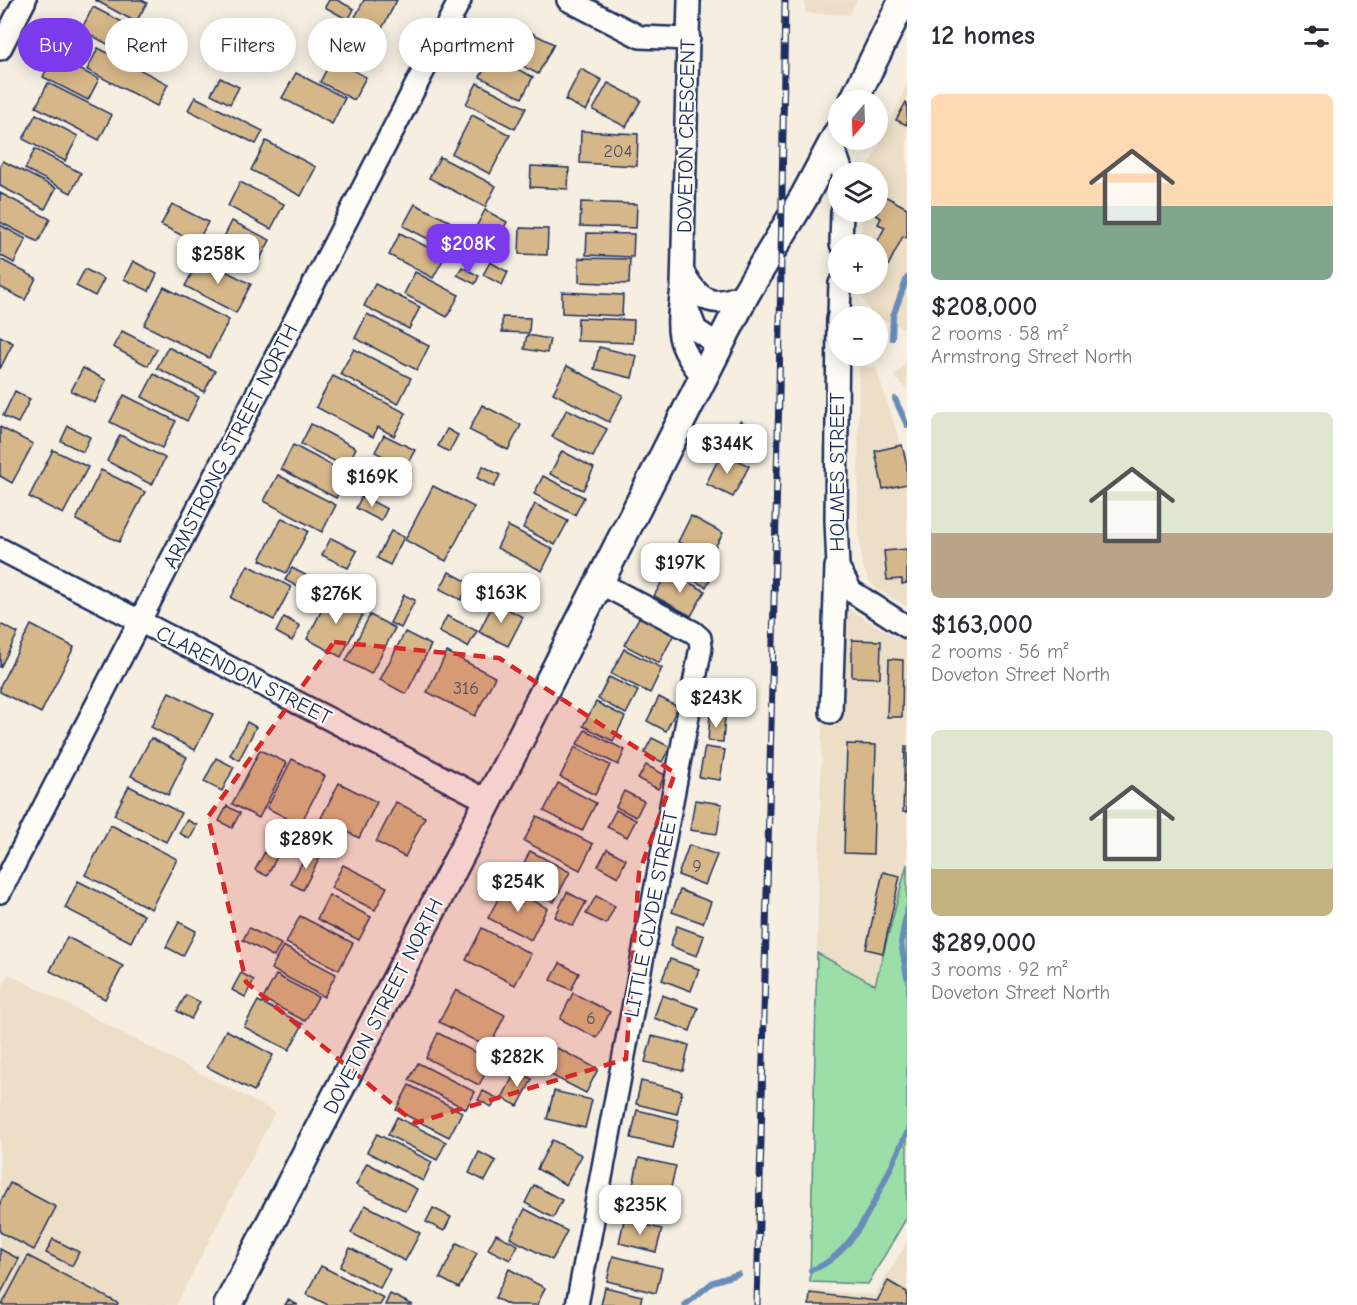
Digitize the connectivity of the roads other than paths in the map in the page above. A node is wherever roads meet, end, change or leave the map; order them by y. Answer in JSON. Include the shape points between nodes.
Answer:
{"nodes":[{"id":1,"x":25,"y":0,"type":"edge"},
{"id":2,"x":460,"y":0,"type":"edge"},
{"id":3,"x":568,"y":0,"type":"edge"},
{"id":4,"x":689,"y":0,"type":"edge"},
{"id":5,"x":903,"y":0,"type":"edge"},
{"id":6,"x":689,"y":39,"type":"junction"},
{"id":7,"x":0,"y":49,"type":"edge"},
{"id":8,"x":859,"y":90,"type":"edge"},
{"id":9,"x":830,"y":150,"type":"edge"},
{"id":10,"x":683,"y":280,"type":"junction"},
{"id":11,"x":746,"y":293,"type":"junction"},
{"id":12,"x":720,"y":345,"type":"junction"},
{"id":13,"x":838,"y":366,"type":"edge"},
{"id":14,"x":703,"y":377,"type":"junction"},
{"id":15,"x":0,"y":549,"type":"edge"},
{"id":16,"x":837,"y":560,"type":"junction"},
{"id":17,"x":598,"y":582,"type":"junction"},
{"id":18,"x":140,"y":621,"type":"junction"},
{"id":19,"x":907,"y":627,"type":"edge"},
{"id":20,"x":831,"y":712,"type":"dead end"},
{"id":21,"x":488,"y":801,"type":"junction"},
{"id":22,"x":0,"y":892,"type":"edge"},
{"id":23,"x":228,"y":1305,"type":"edge"},
{"id":24,"x":577,"y":1305,"type":"edge"}],
"edges":[{"from":1,"to":7,"type":"street"},
{"from":2,"to":18,"type":"street","name":"ARMSTRONG STREET NORTH"},
{"from":3,"to":6,"type":"street","via":[[640,36]]},
{"from":4,"to":6,"type":"street","name":"DOVETON CRESCENT"},
{"from":5,"to":8,"type":"main road"},
{"from":6,"to":10,"type":"street","name":"DOVETON CRESCENT"},
{"from":9,"to":11,"type":"main road","name":"DOVETON STREET NORTH"},
{"from":10,"to":11,"type":"street","via":[[708,300],[721,303]]},
{"from":10,"to":12,"type":"street","name":"DOVETON CRESCENT","via":[[686,306],[696,330]]},
{"from":10,"to":14,"type":"street","name":"DOVETON CRESCENT","via":[[678,338],[687,358]]},
{"from":11,"to":12,"type":"main road","name":"DOVETON STREET NORTH"},
{"from":12,"to":14,"type":"main road","name":"DOVETON STREET NORTH"},
{"from":13,"to":16,"type":"street","name":"HOLMES STREET"},
{"from":14,"to":17,"type":"main road","name":"DOVETON STREET NORTH"},
{"from":15,"to":18,"type":"street","name":"CLARENDON STREET"},
{"from":16,"to":19,"type":"street","name":"HOLMES STREET","via":[[848,589]]},
{"from":16,"to":20,"type":"street"},
{"from":17,"to":21,"type":"main road","name":"DOVETON STREET NORTH"},
{"from":17,"to":24,"type":"street","name":"LITTLE CLYDE STREET","via":[[693,632],[700,638],[701,647]]},
{"from":18,"to":21,"type":"street","name":"CLARENDON STREET"},
{"from":18,"to":22,"type":"street","name":"ARMSTRONG STREET NORTH"},
{"from":21,"to":23,"type":"main road","name":"DOVETON STREET NORTH"}]}
